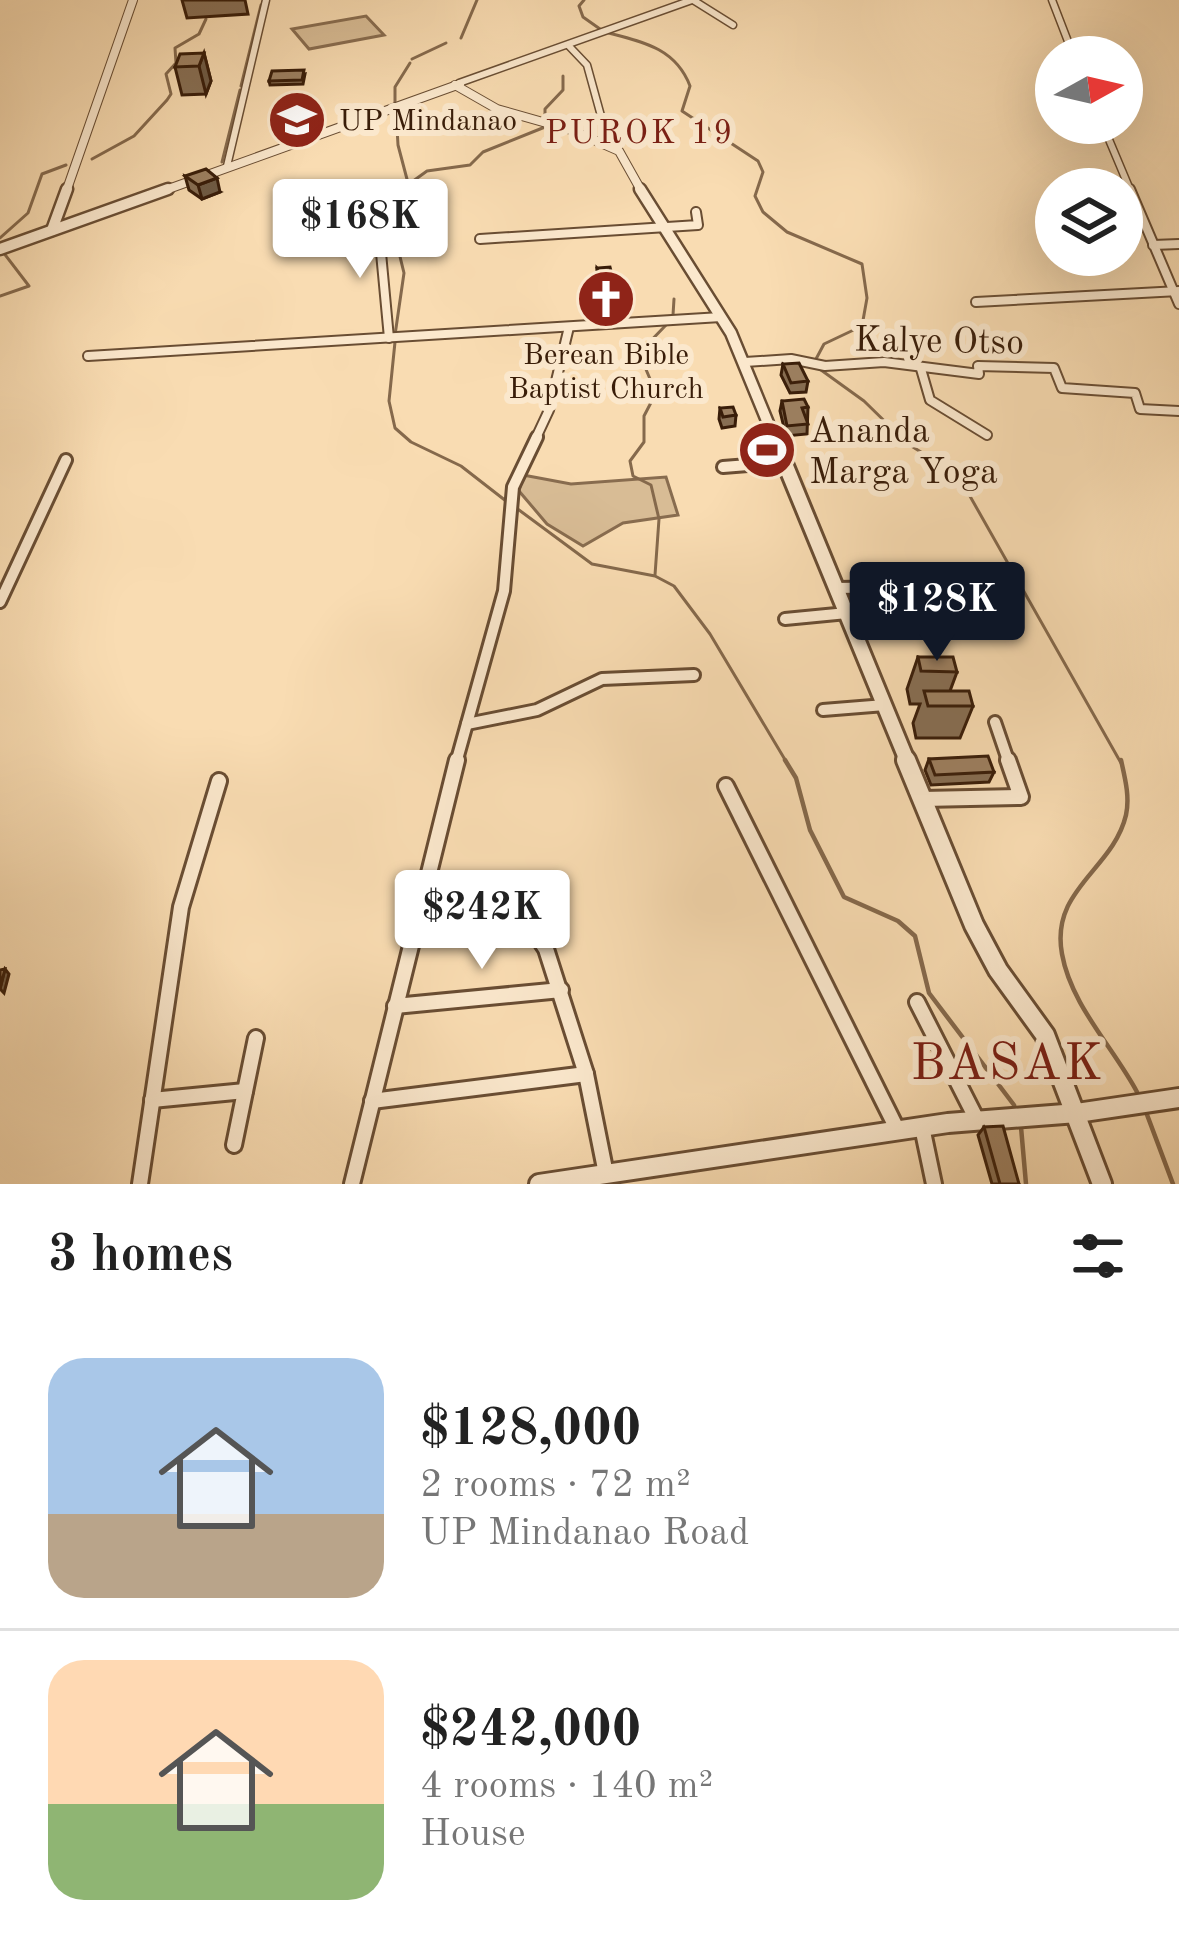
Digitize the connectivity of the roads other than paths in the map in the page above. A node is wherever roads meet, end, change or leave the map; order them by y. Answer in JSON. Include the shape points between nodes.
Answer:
{"nodes":[{"id":1,"x":135,"y":0,"type":"edge"},
{"id":2,"x":266,"y":0,"type":"edge"},
{"id":3,"x":692,"y":0,"type":"edge"},
{"id":4,"x":1052,"y":0,"type":"edge"},
{"id":5,"x":734,"y":25,"type":"dead end"},
{"id":6,"x":1066,"y":36,"type":"edge"},
{"id":7,"x":568,"y":45,"type":"junction"},
{"id":8,"x":459,"y":85,"type":"junction"},
{"id":9,"x":1111,"y":144,"type":"edge"},
{"id":10,"x":609,"y":145,"type":"junction"},
{"id":11,"x":227,"y":166,"type":"junction"},
{"id":12,"x":696,"y":212,"type":"dead end"},
{"id":13,"x":378,"y":220,"type":"dead end"},
{"id":14,"x":58,"y":222,"type":"junction"},
{"id":15,"x":662,"y":228,"type":"junction"},
{"id":16,"x":480,"y":239,"type":"dead end"},
{"id":17,"x":1179,"y":244,"type":"edge"},
{"id":18,"x":1153,"y":245,"type":"junction"},
{"id":19,"x":0,"y":249,"type":"edge"},
{"id":20,"x":1176,"y":291,"type":"edge"},
{"id":21,"x":976,"y":302,"type":"dead end"},
{"id":22,"x":1179,"y":304,"type":"edge"},
{"id":23,"x":721,"y":317,"type":"junction"},
{"id":24,"x":568,"y":326,"type":"junction"},
{"id":25,"x":389,"y":338,"type":"junction"},
{"id":26,"x":88,"y":356,"type":"dead end"},
{"id":27,"x":746,"y":362,"type":"junction"},
{"id":28,"x":921,"y":369,"type":"junction"},
{"id":29,"x":1179,"y":410,"type":"edge"},
{"id":30,"x":987,"y":435,"type":"dead end"},
{"id":31,"x":66,"y":460,"type":"dead end"},
{"id":32,"x":786,"y":462,"type":"junction"},
{"id":33,"x":723,"y":467,"type":"dead end"},
{"id":34,"x":956,"y":586,"type":"dead end"},
{"id":35,"x":837,"y":588,"type":"junction"},
{"id":36,"x":0,"y":602,"type":"edge"},
{"id":37,"x":847,"y":613,"type":"junction"},
{"id":38,"x":785,"y":619,"type":"dead end"},
{"id":39,"x":694,"y":675,"type":"dead end"},
{"id":40,"x":885,"y":705,"type":"junction"},
{"id":41,"x":824,"y":710,"type":"dead end"},
{"id":42,"x":995,"y":722,"type":"dead end"},
{"id":43,"x":467,"y":724,"type":"junction"},
{"id":44,"x":219,"y":781,"type":"dead end"},
{"id":45,"x":726,"y":786,"type":"dead end"},
{"id":46,"x":923,"y":799,"type":"junction"},
{"id":47,"x":500,"y":924,"type":"dead end"},
{"id":48,"x":518,"y":925,"type":"dead end"},
{"id":49,"x":413,"y":928,"type":"junction"},
{"id":50,"x":561,"y":990,"type":"junction"},
{"id":51,"x":917,"y":1002,"type":"dead end"},
{"id":52,"x":394,"y":1006,"type":"junction"},
{"id":53,"x":256,"y":1038,"type":"dead end"},
{"id":54,"x":586,"y":1074,"type":"junction"},
{"id":55,"x":245,"y":1091,"type":"junction"},
{"id":56,"x":1179,"y":1098,"type":"edge"},
{"id":57,"x":152,"y":1100,"type":"junction"},
{"id":58,"x":372,"y":1101,"type":"junction"},
{"id":59,"x":1077,"y":1113,"type":"junction"},
{"id":60,"x":977,"y":1120,"type":"junction"},
{"id":61,"x":922,"y":1127,"type":"junction"},
{"id":62,"x":898,"y":1131,"type":"junction"},
{"id":63,"x":233,"y":1145,"type":"dead end"},
{"id":64,"x":606,"y":1174,"type":"junction"},
{"id":65,"x":140,"y":1184,"type":"edge"},
{"id":66,"x":352,"y":1184,"type":"edge"},
{"id":67,"x":539,"y":1184,"type":"edge"},
{"id":68,"x":934,"y":1184,"type":"edge"},
{"id":69,"x":1102,"y":1184,"type":"edge"}],
"edges":[{"from":1,"to":14,"type":"street"},
{"from":2,"to":11,"type":"street"},
{"from":3,"to":5,"type":"street"},
{"from":3,"to":7,"type":"street"},
{"from":4,"to":6,"type":"street"},
{"from":7,"to":8,"type":"street"},
{"from":7,"to":10,"type":"street","via":[[587,64]]},
{"from":8,"to":10,"type":"street","via":[[497,109]]},
{"from":8,"to":11,"type":"street"},
{"from":9,"to":18,"type":"street"},
{"from":10,"to":15,"type":"street"},
{"from":11,"to":14,"type":"street"},
{"from":12,"to":15,"type":"street","via":[[698,225]]},
{"from":13,"to":25,"type":"street"},
{"from":14,"to":19,"type":"street"},
{"from":15,"to":16,"type":"street"},
{"from":15,"to":23,"type":"street"},
{"from":17,"to":18,"type":"street"},
{"from":18,"to":20,"type":"street"},
{"from":20,"to":21,"type":"street"},
{"from":20,"to":22,"type":"street"},
{"from":23,"to":24,"type":"street"},
{"from":23,"to":27,"type":"street"},
{"from":24,"to":25,"type":"street"},
{"from":24,"to":43,"type":"street","via":[[549,410],[513,488],[504,591]]},
{"from":25,"to":26,"type":"street"},
{"from":27,"to":28,"type":"street","name":"Kalye Otso"},
{"from":27,"to":32,"type":"street"},
{"from":28,"to":29,"type":"street","name":"Kalye Otso","via":[[1054,368],[1062,388],[1135,393],[1140,409]]},
{"from":28,"to":30,"type":"street","via":[[930,400]]},
{"from":31,"to":36,"type":"street"},
{"from":32,"to":33,"type":"street"},
{"from":32,"to":35,"type":"street"},
{"from":34,"to":35,"type":"street"},
{"from":35,"to":37,"type":"street"},
{"from":37,"to":38,"type":"street"},
{"from":37,"to":40,"type":"street"},
{"from":39,"to":43,"type":"street","via":[[602,679],[537,710]]},
{"from":40,"to":41,"type":"street"},
{"from":40,"to":46,"type":"street"},
{"from":42,"to":46,"type":"street","via":[[1021,797]]},
{"from":43,"to":49,"type":"street"},
{"from":44,"to":57,"type":"street","via":[[181,907]]},
{"from":45,"to":62,"type":"street"},
{"from":46,"to":59,"type":"street","via":[[981,942],[1046,1035]]},
{"from":47,"to":49,"type":"street"},
{"from":48,"to":50,"type":"street","via":[[542,940]]},
{"from":49,"to":52,"type":"street"},
{"from":50,"to":52,"type":"street"},
{"from":50,"to":54,"type":"street"},
{"from":51,"to":60,"type":"street"},
{"from":52,"to":58,"type":"street"},
{"from":53,"to":55,"type":"street"},
{"from":54,"to":58,"type":"street"},
{"from":54,"to":64,"type":"street"},
{"from":55,"to":57,"type":"street"},
{"from":55,"to":63,"type":"street"},
{"from":56,"to":59,"type":"street"},
{"from":57,"to":65,"type":"street"},
{"from":58,"to":66,"type":"street"},
{"from":59,"to":60,"type":"street"},
{"from":59,"to":69,"type":"street"},
{"from":60,"to":61,"type":"street"},
{"from":61,"to":62,"type":"street"},
{"from":61,"to":68,"type":"street"},
{"from":62,"to":64,"type":"street"},
{"from":64,"to":67,"type":"street"}]}
